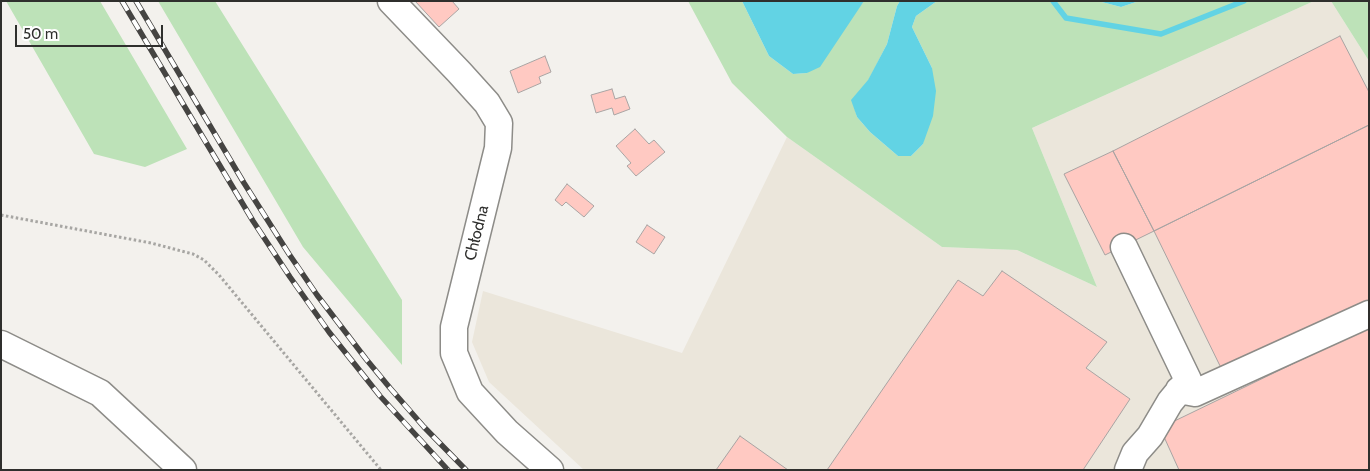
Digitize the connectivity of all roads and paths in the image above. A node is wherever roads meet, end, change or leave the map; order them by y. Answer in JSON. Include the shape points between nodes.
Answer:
{"nodes":[{"id":1,"x":390,"y":1,"type":"edge"},
{"id":2,"x":1,"y":215,"type":"edge"},
{"id":3,"x":1124,"y":247,"type":"dead end"},
{"id":4,"x":1369,"y":314,"type":"edge"},
{"id":5,"x":1,"y":344,"type":"edge"},
{"id":6,"x":1179,"y":390,"type":"junction"},
{"id":7,"x":183,"y":470,"type":"edge"},
{"id":8,"x":382,"y":470,"type":"edge"},
{"id":9,"x":550,"y":470,"type":"edge"},
{"id":10,"x":1128,"y":470,"type":"edge"}],
"edges":[{"from":1,"to":9,"type":"street","name":"Chłodna","via":[[488,103],[499,123],[498,148],[454,327],[454,353],[470,392],[507,432]]},
{"from":2,"to":8,"type":"path","via":[[150,243],[204,260]]},
{"from":3,"to":6,"type":"street","via":[[1188,380]]},
{"from":4,"to":6,"type":"street","via":[[1195,393]]},
{"from":5,"to":7,"type":"street","via":[[100,393]]},
{"from":6,"to":10,"type":"street","via":[[1150,436],[1135,453]]}]}
